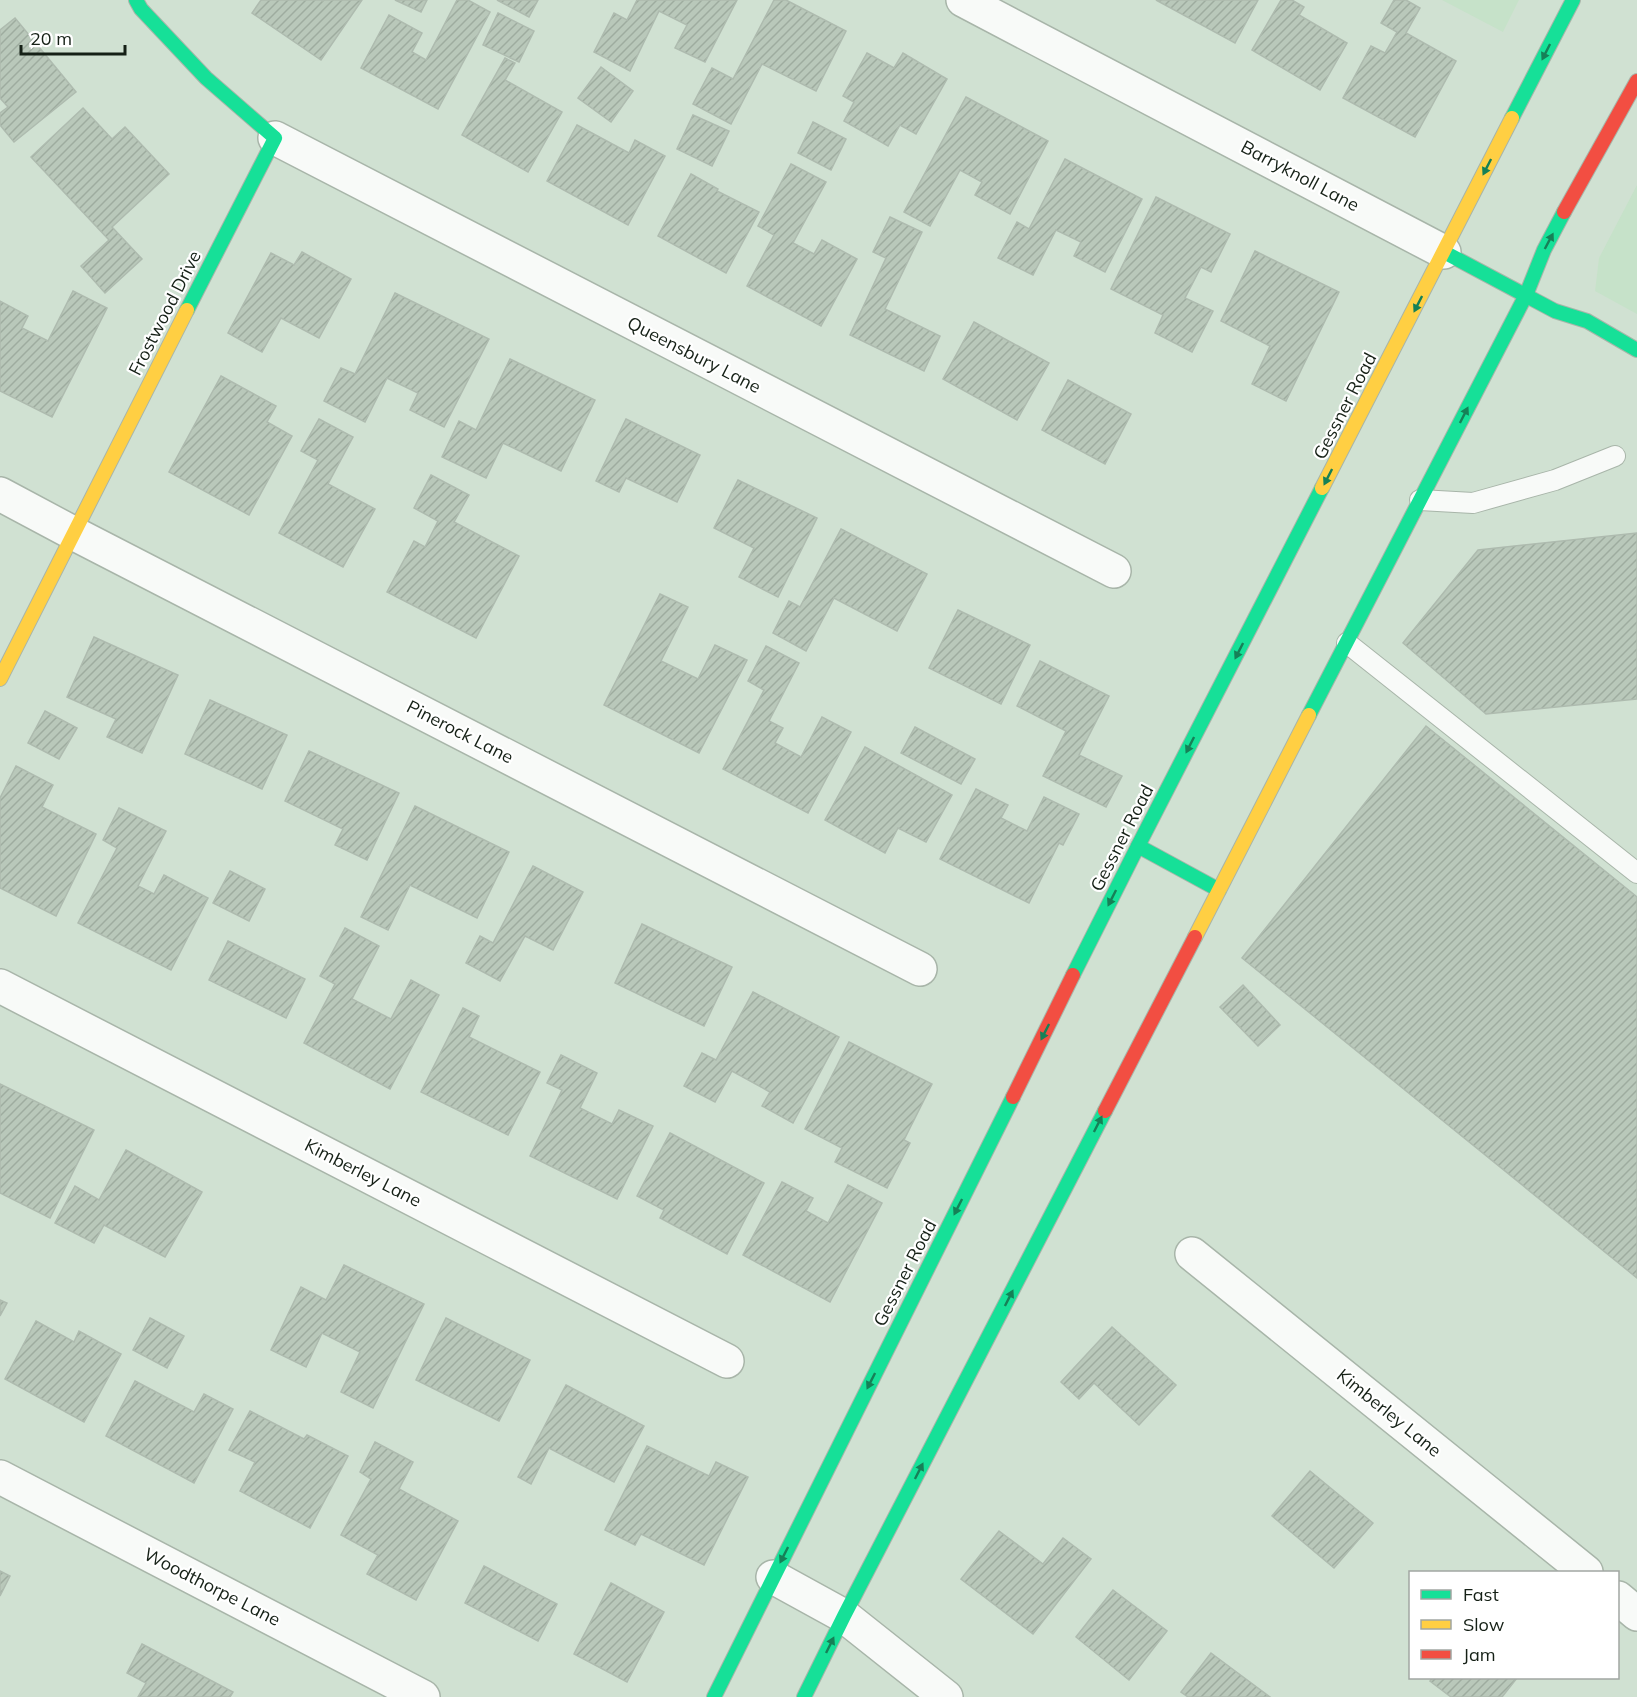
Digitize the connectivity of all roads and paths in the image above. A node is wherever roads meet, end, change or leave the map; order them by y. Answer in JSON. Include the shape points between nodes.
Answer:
{"nodes":[{"id":1,"x":136,"y":0,"type":"edge"},
{"id":2,"x":963,"y":0,"type":"edge"},
{"id":3,"x":1573,"y":0,"type":"edge"},
{"id":4,"x":1637,"y":81,"type":"edge"},
{"id":5,"x":275,"y":138,"type":"junction"},
{"id":6,"x":1444,"y":252,"type":"junction"},
{"id":7,"x":1526,"y":295,"type":"junction"},
{"id":8,"x":1637,"y":350,"type":"edge"},
{"id":9,"x":1616,"y":456,"type":"dead end"},
{"id":10,"x":0,"y":494,"type":"edge"},
{"id":11,"x":1420,"y":500,"type":"junction"},
{"id":12,"x":73,"y":533,"type":"junction"},
{"id":13,"x":1113,"y":571,"type":"dead end"},
{"id":14,"x":1347,"y":643,"type":"junction"},
{"id":15,"x":0,"y":680,"type":"edge"},
{"id":16,"x":1138,"y":846,"type":"junction"},
{"id":17,"x":1637,"y":873,"type":"edge"},
{"id":18,"x":1219,"y":890,"type":"junction"},
{"id":19,"x":920,"y":969,"type":"dead end"},
{"id":20,"x":0,"y":986,"type":"edge"},
{"id":21,"x":1192,"y":1254,"type":"dead end"},
{"id":22,"x":727,"y":1361,"type":"dead end"},
{"id":23,"x":0,"y":1477,"type":"edge"},
{"id":24,"x":1585,"y":1571,"type":"edge"},
{"id":25,"x":773,"y":1577,"type":"junction"},
{"id":26,"x":1619,"y":1600,"type":"edge"},
{"id":27,"x":1637,"y":1614,"type":"edge"},
{"id":28,"x":844,"y":1616,"type":"junction"},
{"id":29,"x":423,"y":1697,"type":"edge"},
{"id":30,"x":714,"y":1697,"type":"edge"},
{"id":31,"x":804,"y":1697,"type":"edge"},
{"id":32,"x":946,"y":1697,"type":"edge"}],
"edges":[{"from":1,"to":5,"type":"main road","via":[[206,78]]},
{"from":2,"to":6,"type":"street","name":"Barryknoll Lane"},
{"from":3,"to":6,"type":"main road","name":"Gessner Road","one_way":true},
{"from":7,"to":4,"type":"main road","one_way":true,"via":[[1544,250]]},
{"from":5,"to":12,"type":"main road","name":"Frostwood Drive"},
{"from":5,"to":13,"type":"street","name":"Queensbury Lane"},
{"from":6,"to":7,"type":"main road","name":"Barryknoll Lane"},
{"from":6,"to":16,"type":"main road","name":"Gessner Road","one_way":true},
{"from":7,"to":8,"type":"main road","name":"Barryknoll Lane","via":[[1555,311],[1587,321]]},
{"from":11,"to":7,"type":"main road","one_way":true},
{"from":9,"to":11,"type":"lane","via":[[1555,480],[1473,503]]},
{"from":10,"to":12,"type":"street","name":"Pinerock Lane"},
{"from":11,"to":14,"type":"main road"},
{"from":12,"to":15,"type":"main road","name":"Frostwood Drive"},
{"from":12,"to":19,"type":"street","name":"Pinerock Lane"},
{"from":14,"to":17,"type":"lane"},
{"from":14,"to":18,"type":"main road"},
{"from":16,"to":18,"type":"main road"},
{"from":16,"to":25,"type":"main road","name":"Gessner Road","one_way":true},
{"from":28,"to":18,"type":"main road","one_way":true},
{"from":20,"to":22,"type":"street","name":"Kimberley Lane"},
{"from":21,"to":24,"type":"street","name":"Kimberley Lane"},
{"from":23,"to":29,"type":"street","name":"Woodthorpe Lane"},
{"from":25,"to":28,"type":"street"},
{"from":25,"to":30,"type":"main road","name":"Gessner Road"},
{"from":26,"to":27,"type":"street"},
{"from":31,"to":28,"type":"main road","one_way":true},
{"from":28,"to":32,"type":"street"}]}
